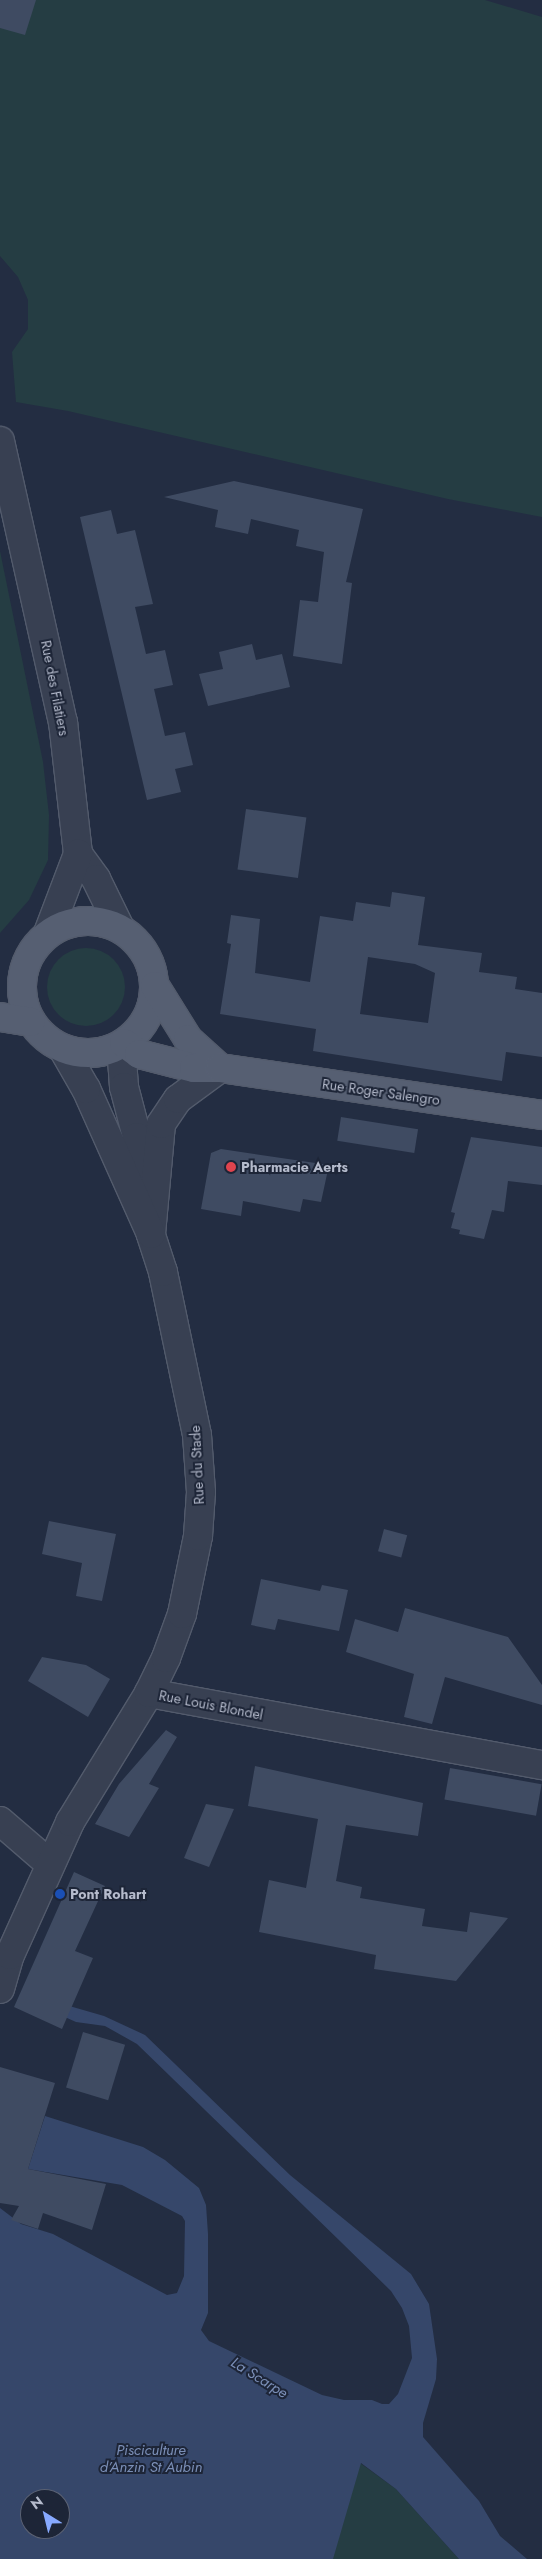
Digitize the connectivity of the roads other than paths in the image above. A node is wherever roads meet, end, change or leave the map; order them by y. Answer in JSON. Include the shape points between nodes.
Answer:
{"nodes":[{"id":1,"x":0,"y":441,"type":"edge"},
{"id":2,"x":78,"y":854,"type":"junction"},
{"id":3,"x":120,"y":928,"type":"junction"},
{"id":4,"x":48,"y":933,"type":"junction"},
{"id":5,"x":29,"y":956,"type":"junction"},
{"id":6,"x":0,"y":971,"type":"edge"},
{"id":7,"x":154,"y":986,"type":"junction"},
{"id":8,"x":0,"y":1017,"type":"edge"},
{"id":9,"x":31,"y":1022,"type":"junction"},
{"id":10,"x":122,"y":1044,"type":"junction"},
{"id":11,"x":63,"y":1049,"type":"junction"},
{"id":12,"x":220,"y":1068,"type":"junction"},
{"id":13,"x":542,"y":1115,"type":"edge"},
{"id":14,"x":157,"y":1192,"type":"junction"},
{"id":15,"x":151,"y":1234,"type":"junction"},
{"id":16,"x":149,"y":1693,"type":"junction"},
{"id":17,"x":542,"y":1765,"type":"edge"},
{"id":18,"x":0,"y":1820,"type":"edge"},
{"id":19,"x":50,"y":1864,"type":"junction"},
{"id":20,"x":0,"y":1989,"type":"edge"}],
"edges":[{"from":1,"to":2,"type":"street","name":"Rue des Filatiers","via":[[63,722]]},
{"from":2,"to":3,"type":"street","name":"Rue des Filatiers","via":[[96,879]]},
{"from":2,"to":4,"type":"street"},
{"from":3,"to":4,"type":"main road","via":[[84,920]]},
{"from":3,"to":7,"type":"main road","via":[[145,953]]},
{"from":4,"to":5,"type":"main road"},
{"from":5,"to":6,"type":"main road"},
{"from":5,"to":9,"type":"main road","via":[[21,989]]},
{"from":7,"to":10,"type":"main road","via":[[147,1018]]},
{"from":7,"to":12,"type":"main road","via":[[188,1039]]},
{"from":8,"to":9,"type":"main road"},
{"from":9,"to":11,"type":"main road"},
{"from":10,"to":11,"type":"main road","via":[[93,1053]]},
{"from":10,"to":12,"type":"main road","name":"Rue Roger Salengro","via":[[139,1054],[194,1068]]},
{"from":10,"to":14,"type":"street","name":"Rue du Stade","via":[[124,1087],[137,1138]]},
{"from":11,"to":15,"type":"street","name":"Rue du Stade","via":[[86,1088]]},
{"from":12,"to":13,"type":"main road","name":"Rue Roger Salengro"},
{"from":12,"to":14,"type":"street","name":"Rue du Stade","via":[[168,1109],[161,1124]]},
{"from":14,"to":15,"type":"street","name":"Rue du Stade"},
{"from":15,"to":16,"type":"street","name":"Rue du Stade","via":[[163,1272],[197,1435],[201,1492],[198,1536],[182,1614]]},
{"from":16,"to":17,"type":"street","name":"Rue Louis Blondel"},
{"from":16,"to":19,"type":"street","name":"Rue Louis Blondel","via":[[70,1822]]},
{"from":18,"to":19,"type":"street"},
{"from":19,"to":20,"type":"street","name":"Rue Louis Blondel","via":[[10,1955]]}]}
